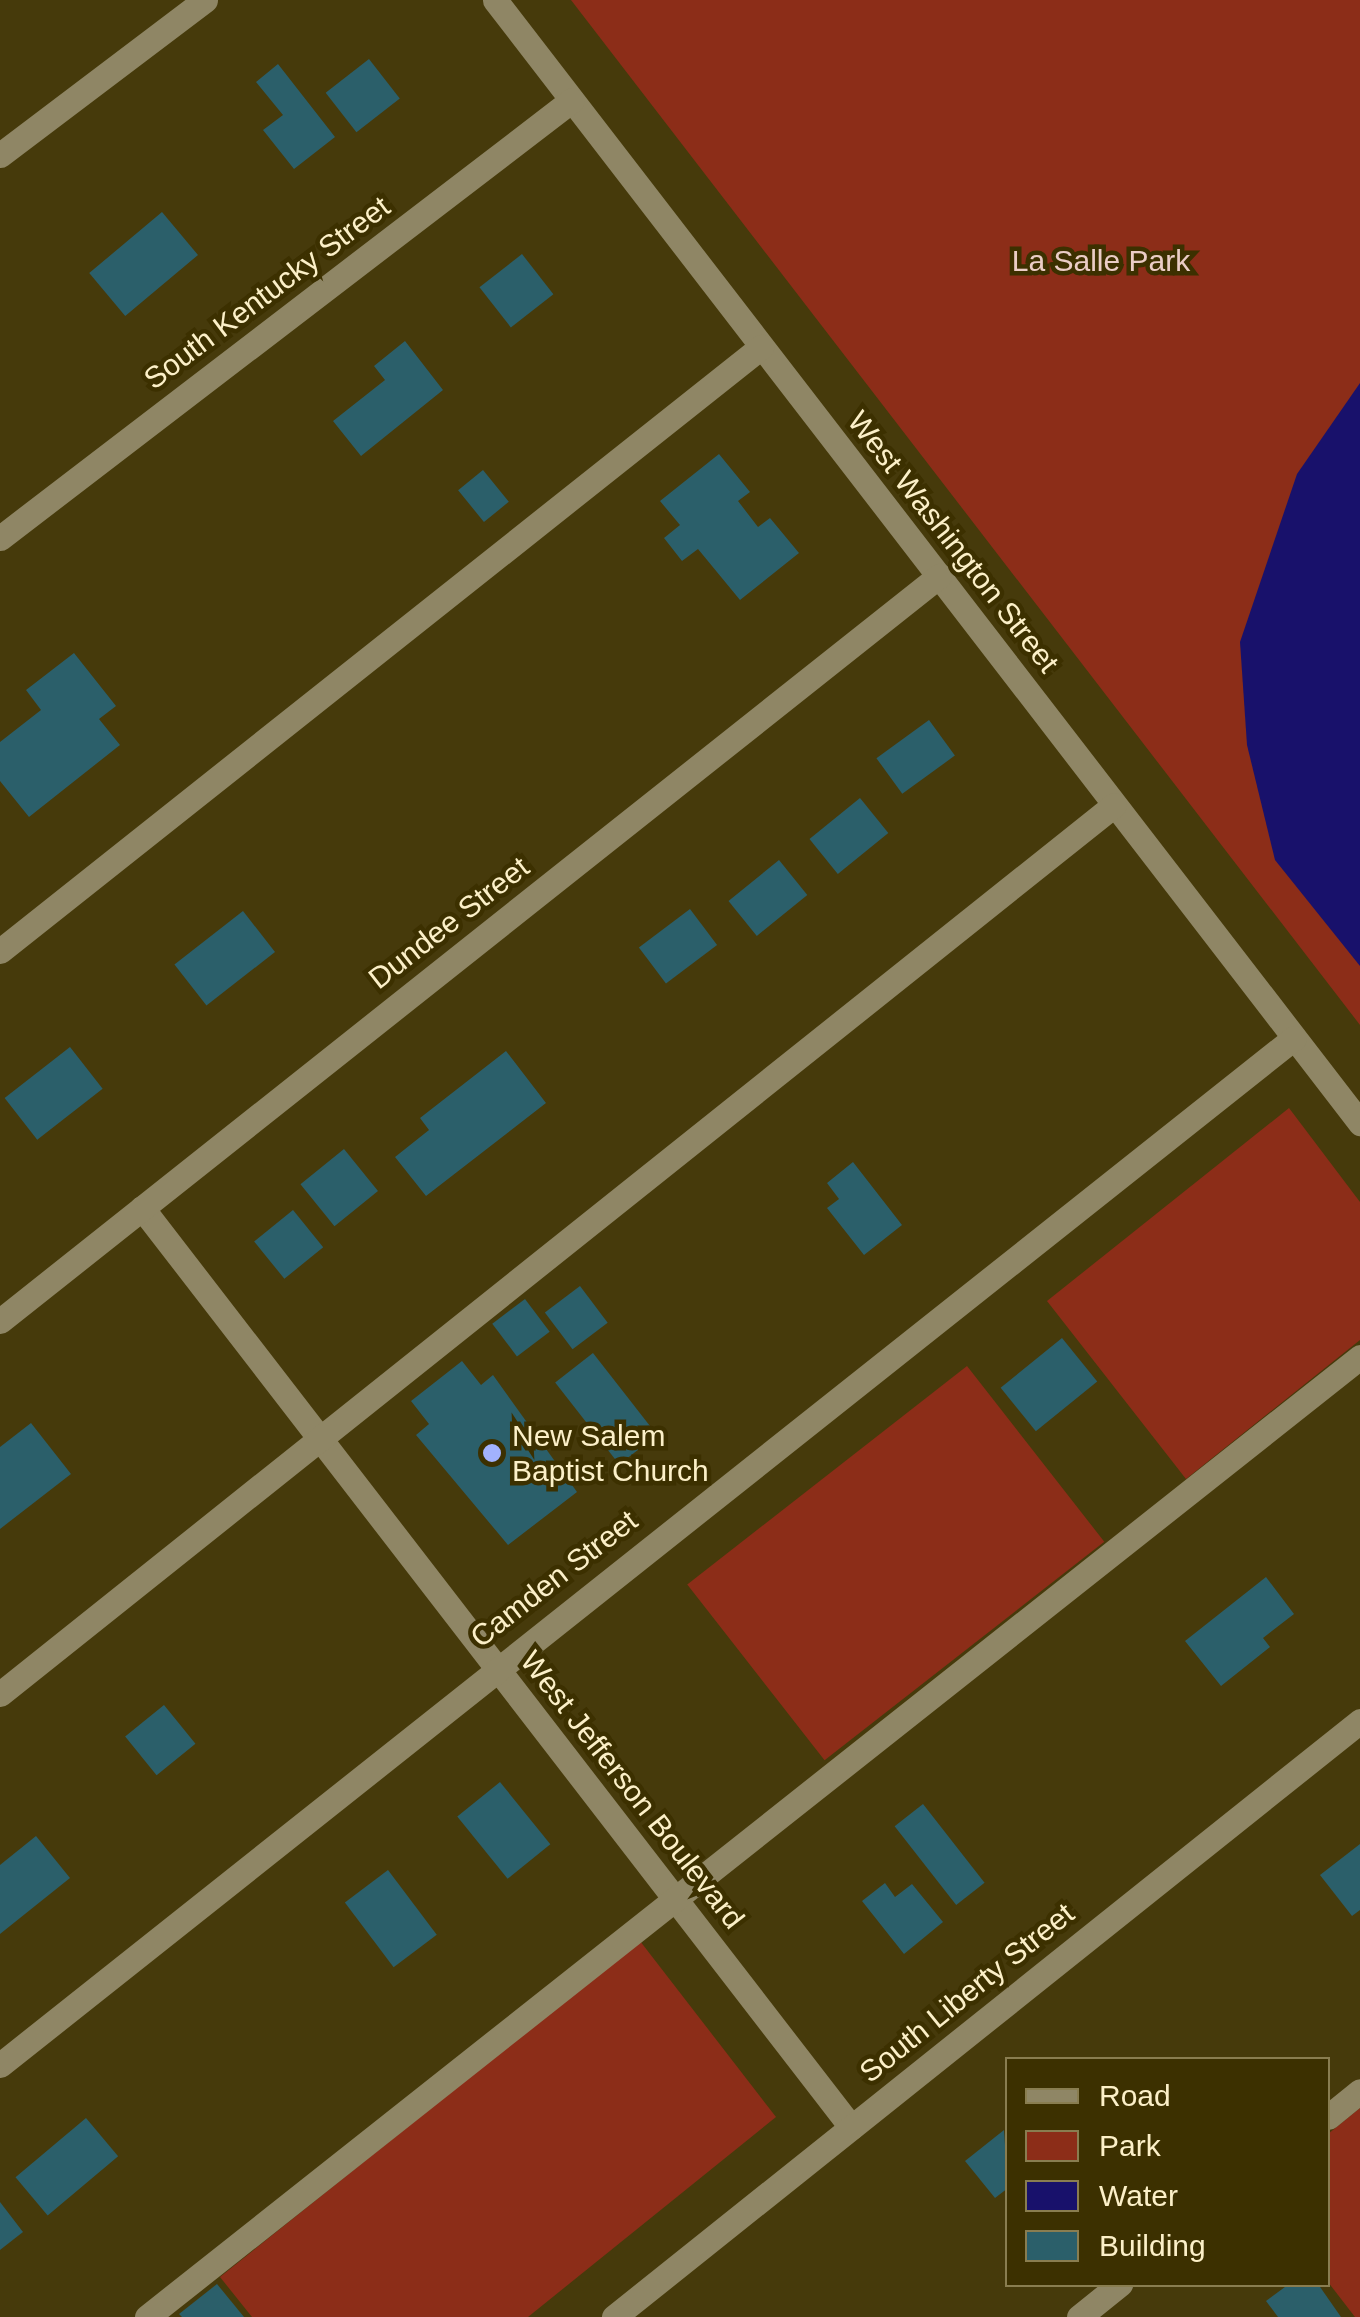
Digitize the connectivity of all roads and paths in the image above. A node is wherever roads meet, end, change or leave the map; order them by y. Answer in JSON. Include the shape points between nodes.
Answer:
{"nodes":[{"id":1,"x":205,"y":0,"type":"edge"},
{"id":2,"x":495,"y":0,"type":"edge"},
{"id":3,"x":572,"y":100,"type":"junction"},
{"id":4,"x":0,"y":155,"type":"edge"},
{"id":5,"x":762,"y":348,"type":"junction"},
{"id":6,"x":0,"y":538,"type":"edge"},
{"id":7,"x":939,"y":576,"type":"junction"},
{"id":8,"x":1114,"y":805,"type":"junction"},
{"id":9,"x":0,"y":951,"type":"edge"},
{"id":10,"x":1294,"y":1038,"type":"junction"},
{"id":11,"x":1360,"y":1123,"type":"edge"},
{"id":12,"x":142,"y":1208,"type":"junction"},
{"id":13,"x":0,"y":1321,"type":"edge"},
{"id":14,"x":1360,"y":1357,"type":"edge"},
{"id":15,"x":320,"y":1439,"type":"junction"},
{"id":16,"x":496,"y":1666,"type":"junction"},
{"id":17,"x":0,"y":1694,"type":"edge"},
{"id":18,"x":1360,"y":1720,"type":"edge"},
{"id":19,"x":674,"y":1898,"type":"junction"},
{"id":20,"x":0,"y":2065,"type":"edge"},
{"id":21,"x":1360,"y":2091,"type":"edge"},
{"id":22,"x":1330,"y":2116,"type":"edge"},
{"id":23,"x":852,"y":2128,"type":"junction"},
{"id":24,"x":1116,"y":2287,"type":"edge"},
{"id":25,"x":147,"y":2317,"type":"edge"},
{"id":26,"x":614,"y":2317,"type":"edge"},
{"id":27,"x":1080,"y":2317,"type":"edge"}],
"edges":[{"from":1,"to":4,"type":"street"},
{"from":2,"to":3,"type":"street","name":"West Washington Street"},
{"from":3,"to":5,"type":"street","name":"West Washington Street"},
{"from":3,"to":6,"type":"street","name":"South Kentucky Street"},
{"from":5,"to":7,"type":"street","name":"West Washington Street"},
{"from":5,"to":9,"type":"street"},
{"from":7,"to":8,"type":"street","name":"West Washington Street"},
{"from":7,"to":12,"type":"street","name":"Dundee Street"},
{"from":8,"to":10,"type":"street","name":"West Washington Street"},
{"from":8,"to":15,"type":"street"},
{"from":10,"to":11,"type":"street","name":"West Washington Street"},
{"from":10,"to":16,"type":"street","name":"Camden Street"},
{"from":12,"to":13,"type":"street","name":"Dundee Street"},
{"from":12,"to":15,"type":"street","name":"West Jefferson Boulevard"},
{"from":14,"to":19,"type":"street"},
{"from":15,"to":16,"type":"street","name":"West Jefferson Boulevard"},
{"from":15,"to":17,"type":"street"},
{"from":16,"to":19,"type":"street","name":"West Jefferson Boulevard"},
{"from":16,"to":20,"type":"street","name":"Camden Street"},
{"from":18,"to":23,"type":"street","name":"South Liberty Street"},
{"from":19,"to":23,"type":"street","name":"West Jefferson Boulevard"},
{"from":19,"to":25,"type":"street"},
{"from":21,"to":22,"type":"street"},
{"from":23,"to":26,"type":"street","name":"South Liberty Street"},
{"from":24,"to":27,"type":"street"}]}
